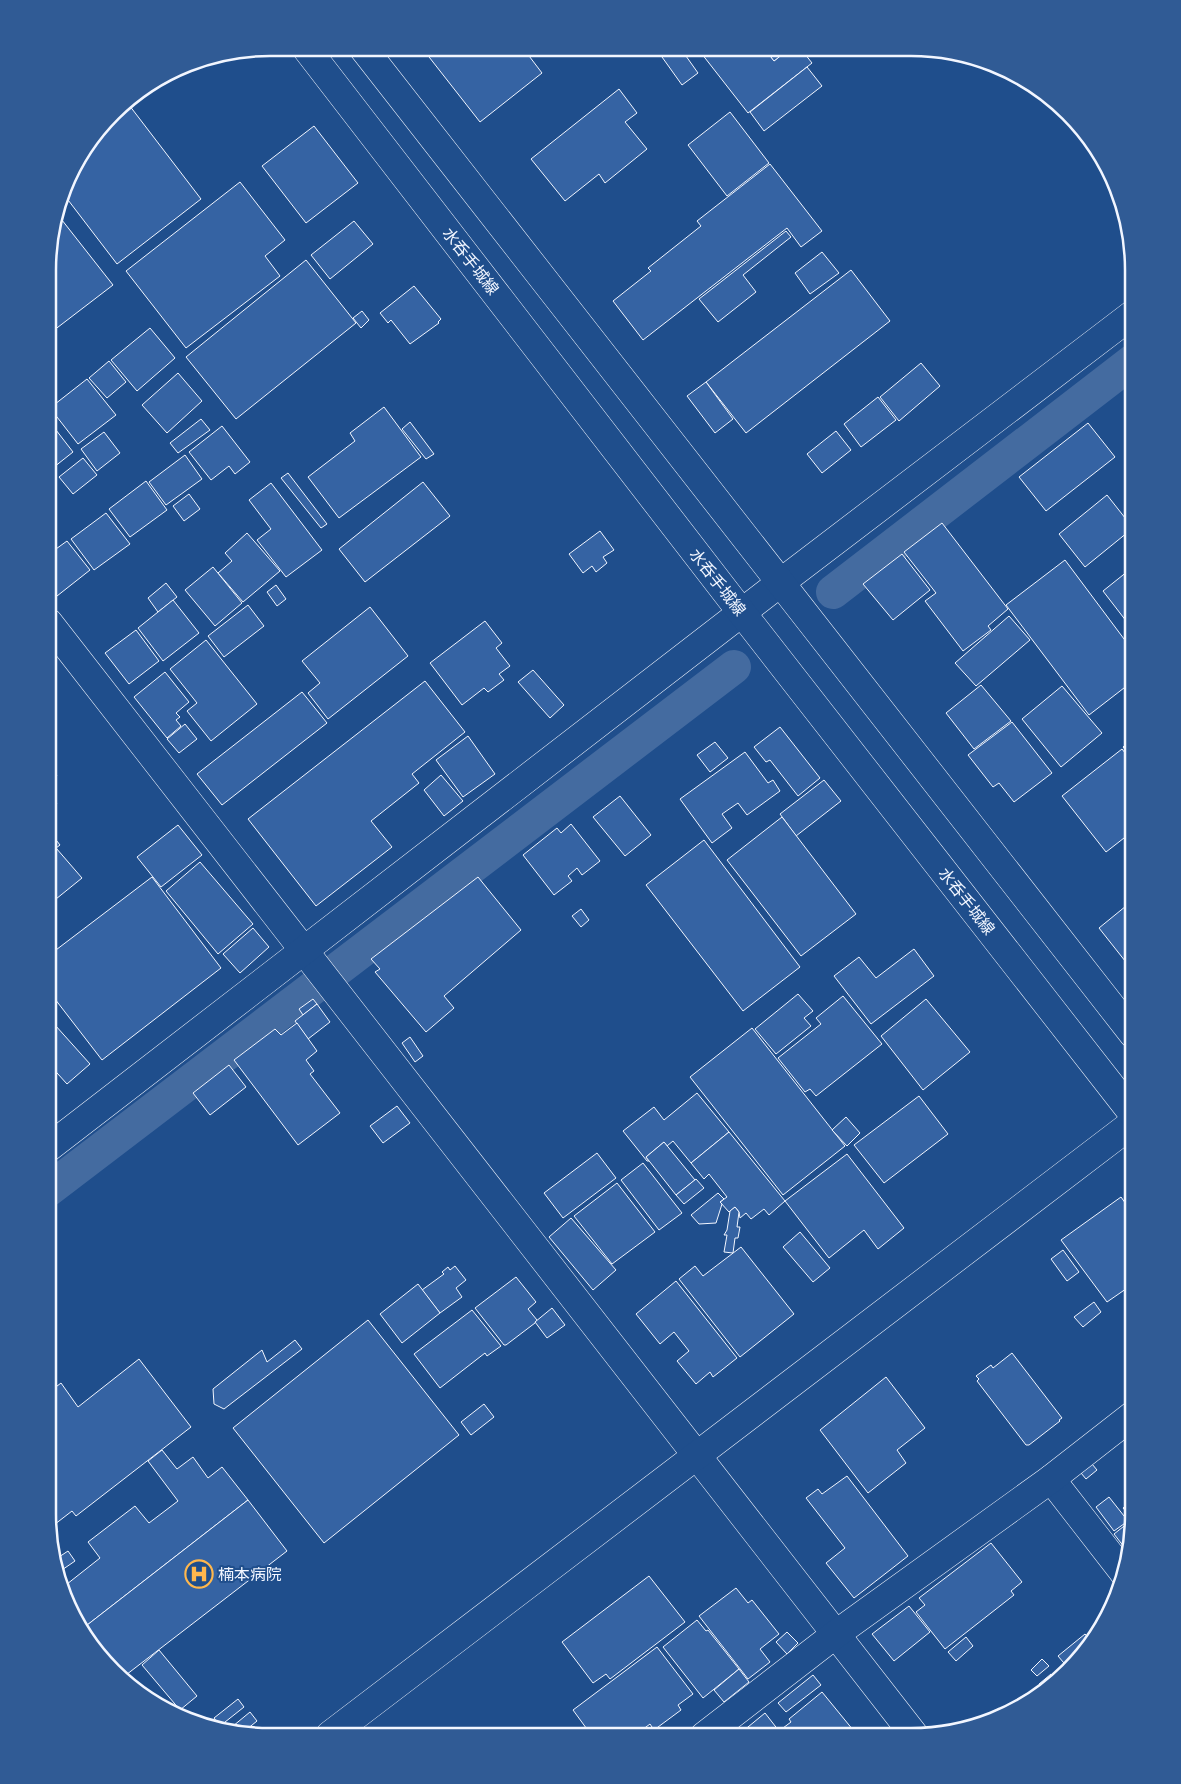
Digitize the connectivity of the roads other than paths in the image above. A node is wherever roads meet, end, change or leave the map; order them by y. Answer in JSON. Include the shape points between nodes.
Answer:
{"nodes":[{"id":1,"x":312,"y":56,"type":"edge"},
{"id":2,"x":368,"y":56,"type":"edge"},
{"id":3,"x":1125,"y":321,"type":"edge"},
{"id":4,"x":780,"y":583,"type":"junction"},
{"id":5,"x":742,"y":613,"type":"junction"},
{"id":6,"x":56,"y":631,"type":"edge"},
{"id":7,"x":303,"y":952,"type":"junction"},
{"id":8,"x":1125,"y":1024,"type":"edge"},
{"id":9,"x":1125,"y":1104,"type":"edge"},
{"id":10,"x":1125,"y":1129,"type":"edge"},
{"id":11,"x":56,"y":1142,"type":"edge"},
{"id":12,"x":1125,"y":1421,"type":"edge"},
{"id":13,"x":698,"y":1454,"type":"junction"},
{"id":14,"x":1051,"y":1479,"type":"junction"},
{"id":15,"x":1118,"y":1565,"type":"edge"},
{"id":16,"x":836,"y":1634,"type":"junction"},
{"id":17,"x":339,"y":1728,"type":"edge"},
{"id":18,"x":714,"y":1728,"type":"edge"},
{"id":19,"x":909,"y":1728,"type":"edge"}],
"edges":[{"from":1,"to":5,"type":"street","name":"水呑手城線"},
{"from":2,"to":4,"type":"street"},
{"from":3,"to":4,"type":"street"},
{"from":4,"to":5,"type":"street"},
{"from":4,"to":8,"type":"street"},
{"from":5,"to":7,"type":"street"},
{"from":5,"to":9,"type":"street","name":"水呑手城線"},
{"from":6,"to":7,"type":"street"},
{"from":7,"to":11,"type":"street"},
{"from":7,"to":13,"type":"street"},
{"from":10,"to":13,"type":"street"},
{"from":12,"to":14,"type":"street"},
{"from":13,"to":16,"type":"street"},
{"from":13,"to":17,"type":"street"},
{"from":14,"to":15,"type":"street"},
{"from":14,"to":16,"type":"street"},
{"from":16,"to":18,"type":"street"},
{"from":16,"to":19,"type":"street"}]}
